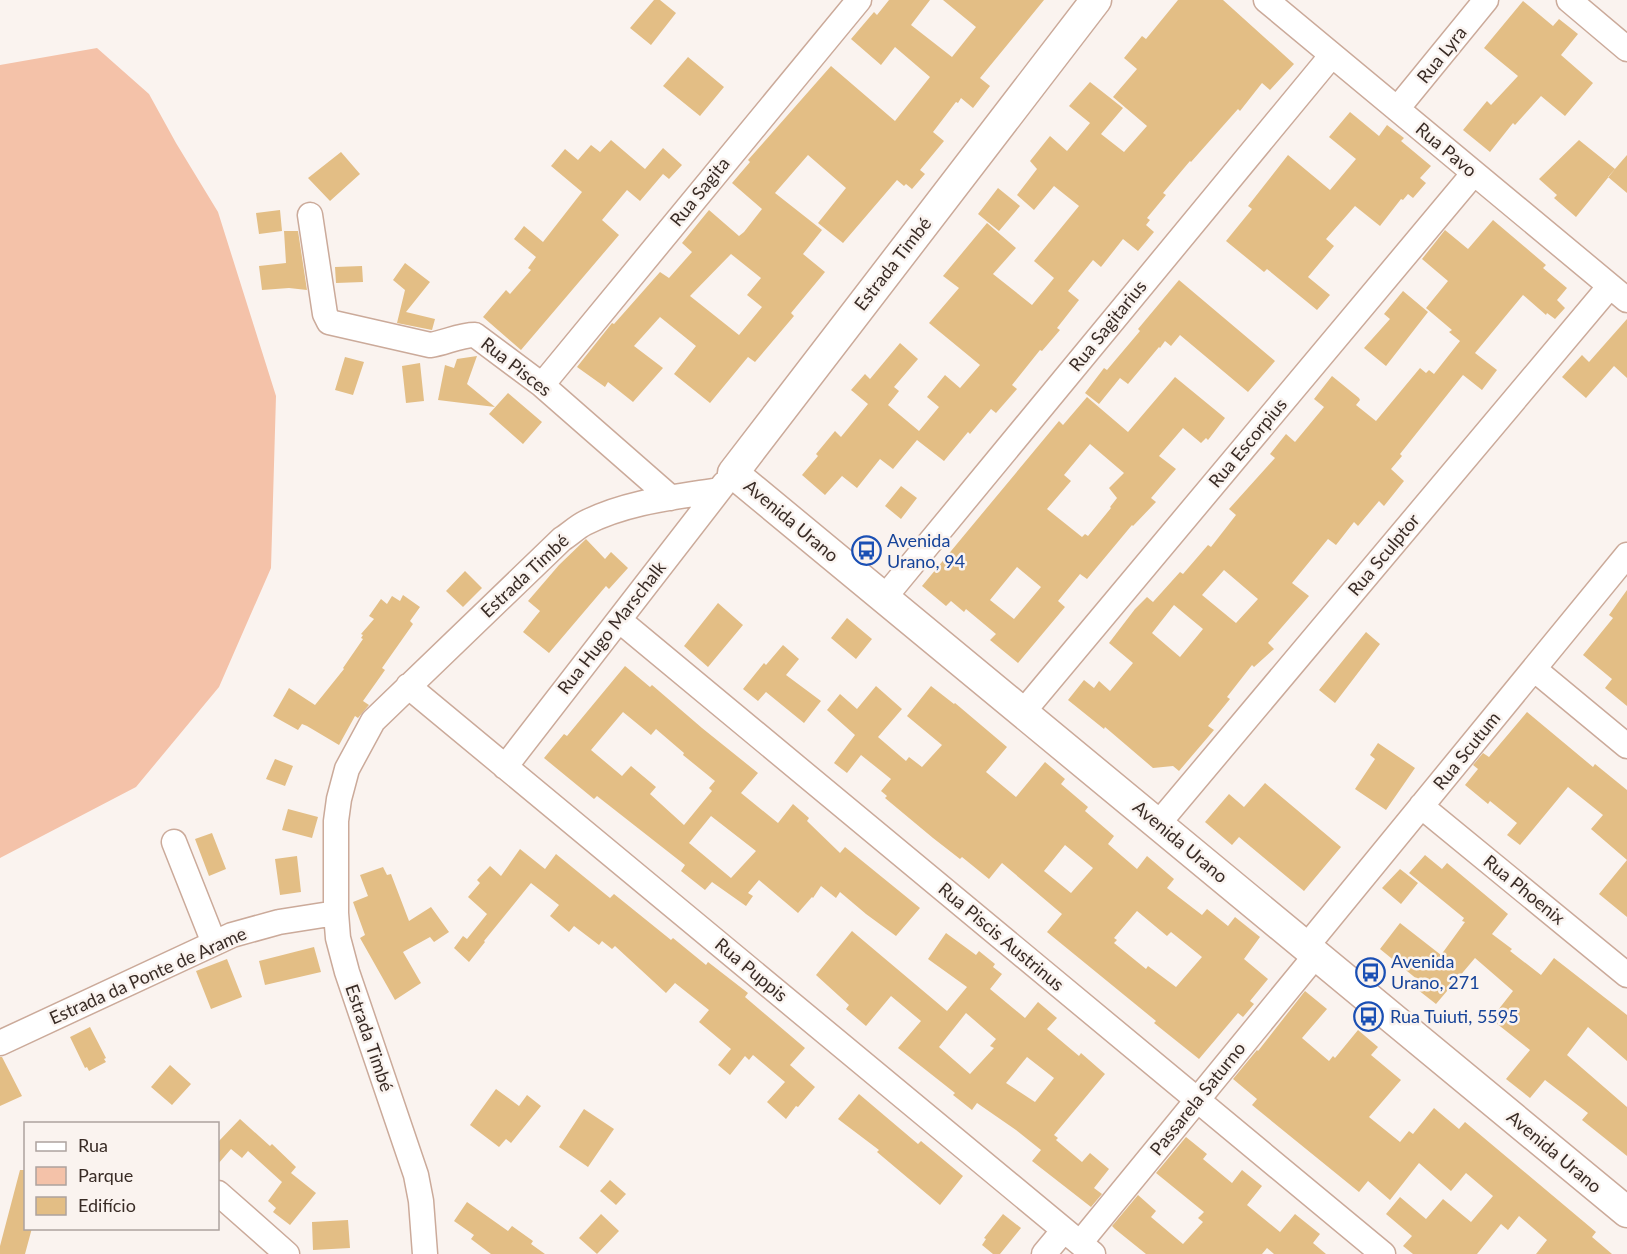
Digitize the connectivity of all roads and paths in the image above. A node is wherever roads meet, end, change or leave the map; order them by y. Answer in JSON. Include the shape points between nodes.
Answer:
{"nodes":[{"id":1,"x":859,"y":0,"type":"edge"},
{"id":2,"x":1096,"y":0,"type":"edge"},
{"id":3,"x":1266,"y":0,"type":"edge"},
{"id":4,"x":1486,"y":0,"type":"edge"},
{"id":5,"x":1569,"y":0,"type":"edge"},
{"id":6,"x":1627,"y":49,"type":"edge"},
{"id":7,"x":1332,"y":55,"type":"junction"},
{"id":8,"x":1397,"y":109,"type":"junction"},
{"id":9,"x":1474,"y":173,"type":"junction"},
{"id":10,"x":310,"y":215,"type":"dead end"},
{"id":11,"x":1619,"y":293,"type":"edge"},
{"id":12,"x":542,"y":385,"type":"junction"},
{"id":13,"x":726,"y":481,"type":"junction"},
{"id":14,"x":671,"y":498,"type":"junction"},
{"id":15,"x":1627,"y":555,"type":"edge"},
{"id":16,"x":884,"y":598,"type":"junction"},
{"id":17,"x":619,"y":620,"type":"junction"},
{"id":18,"x":1534,"y":669,"type":"junction"},
{"id":19,"x":408,"y":686,"type":"junction"},
{"id":20,"x":1023,"y":712,"type":"junction"},
{"id":21,"x":1627,"y":746,"type":"edge"},
{"id":22,"x":506,"y":767,"type":"junction"},
{"id":23,"x":1421,"y":806,"type":"junction"},
{"id":24,"x":1158,"y":824,"type":"junction"},
{"id":25,"x":174,"y":842,"type":"dead end"},
{"id":26,"x":336,"y":912,"type":"junction"},
{"id":27,"x":214,"y":943,"type":"junction"},
{"id":28,"x":1311,"y":951,"type":"junction"},
{"id":29,"x":1627,"y":975,"type":"edge"},
{"id":30,"x":0,"y":1043,"type":"edge"},
{"id":31,"x":1197,"y":1100,"type":"junction"},
{"id":32,"x":219,"y":1194,"type":"edge"},
{"id":33,"x":1627,"y":1212,"type":"edge"},
{"id":34,"x":1079,"y":1242,"type":"edge"},
{"id":35,"x":287,"y":1254,"type":"edge"},
{"id":36,"x":425,"y":1254,"type":"edge"},
{"id":37,"x":1044,"y":1254,"type":"edge"},
{"id":38,"x":1383,"y":1254,"type":"edge"}],
"edges":[{"from":1,"to":12,"type":"street","name":"Rua Sagita"},
{"from":2,"to":13,"type":"street","name":"Estrada Timbé"},
{"from":3,"to":7,"type":"street","name":"Rua Pavo"},
{"from":4,"to":8,"type":"street","name":"Rua Lyra"},
{"from":5,"to":6,"type":"street"},
{"from":7,"to":8,"type":"street","name":"Rua Pavo"},
{"from":7,"to":16,"type":"street","name":"Rua Sagitarius"},
{"from":8,"to":9,"type":"street","name":"Rua Pavo"},
{"from":9,"to":11,"type":"street","name":"Rua Pavo"},
{"from":9,"to":20,"type":"street","name":"Rua Escorpius"},
{"from":10,"to":12,"type":"street","name":"Rua Pisces","via":[[325,314],[330,322],[430,345],[475,334]]},
{"from":11,"to":24,"type":"street","name":"Rua Sculptor"},
{"from":12,"to":14,"type":"street","name":"Rua Pisces"},
{"from":13,"to":14,"type":"street","name":"Estrada Timbé"},
{"from":13,"to":16,"type":"street","name":"Avenida Urano"},
{"from":13,"to":17,"type":"street","name":"Rua Hugo Marschalk"},
{"from":14,"to":19,"type":"street","name":"Estrada Timbé","via":[[626,508],[584,524],[562,539]]},
{"from":15,"to":18,"type":"street","name":"Rua Scutum"},
{"from":16,"to":20,"type":"street","name":"Avenida Urano"},
{"from":17,"to":22,"type":"street","name":"Rua Hugo Marschalk"},
{"from":17,"to":31,"type":"street","name":"Rua Piscis Austrinus"},
{"from":18,"to":21,"type":"street"},
{"from":18,"to":23,"type":"street","name":"Rua Scutum"},
{"from":19,"to":22,"type":"street","name":"Rua Puppis"},
{"from":19,"to":26,"type":"street","name":"Estrada Timbé","via":[[373,721],[346,769],[336,822]]},
{"from":20,"to":24,"type":"street","name":"Avenida Urano"},
{"from":22,"to":34,"type":"street","name":"Rua Puppis"},
{"from":23,"to":28,"type":"street","name":"Rua Scutum"},
{"from":23,"to":29,"type":"street","name":"Rua Phoenix"},
{"from":24,"to":28,"type":"street","name":"Avenida Urano"},
{"from":25,"to":27,"type":"street"},
{"from":26,"to":27,"type":"street","name":"Estrada da Ponte de Arame","via":[[270,924]]},
{"from":26,"to":36,"type":"street","name":"Estrada Timbé","via":[[347,972],[416,1175]]},
{"from":27,"to":30,"type":"street","name":"Estrada da Ponte de Arame"},
{"from":28,"to":31,"type":"street","name":"Passarela Saturno"},
{"from":28,"to":33,"type":"street","name":"Avenida Urano"},
{"from":31,"to":34,"type":"street","name":"Passarela Saturno"},
{"from":31,"to":38,"type":"street","name":"Rua Piscis Austrinus"},
{"from":32,"to":35,"type":"street"},
{"from":34,"to":37,"type":"street","name":"Passarela Saturno"}]}
